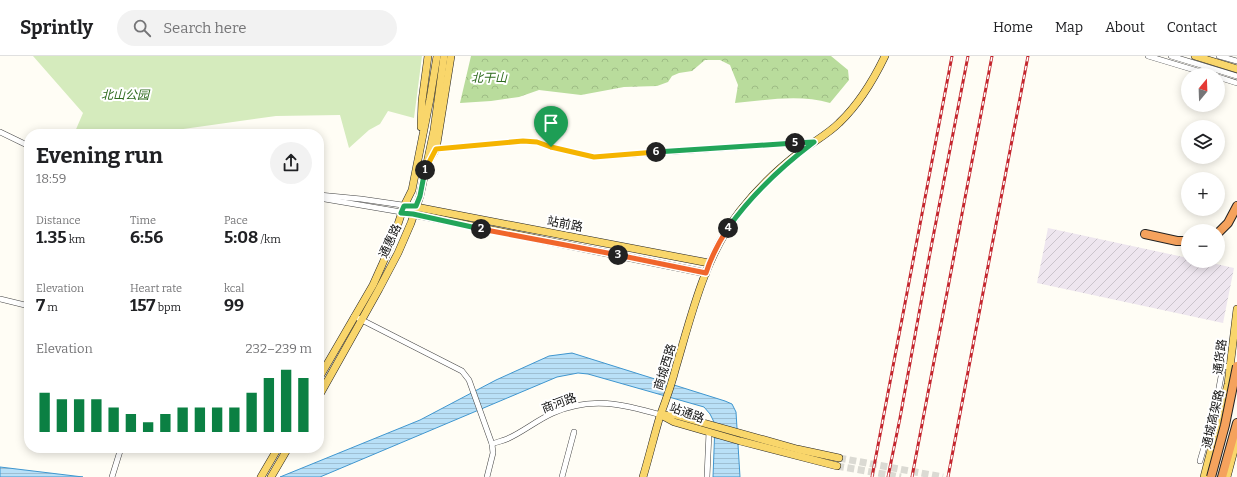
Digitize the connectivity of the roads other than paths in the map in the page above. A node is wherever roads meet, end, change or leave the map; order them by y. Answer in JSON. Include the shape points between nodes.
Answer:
{"nodes":[{"id":1,"x":428,"y":56,"type":"edge"},
{"id":2,"x":437,"y":56,"type":"edge"},
{"id":3,"x":444,"y":56,"type":"edge"},
{"id":4,"x":451,"y":56,"type":"edge"},
{"id":5,"x":885,"y":56,"type":"edge"},
{"id":6,"x":1148,"y":56,"type":"edge"},
{"id":7,"x":1171,"y":56,"type":"edge"},
{"id":8,"x":1195,"y":56,"type":"edge"},
{"id":9,"x":1219,"y":56,"type":"edge"},
{"id":10,"x":1226,"y":58,"type":"junction"},
{"id":11,"x":1237,"y":60,"type":"edge"},
{"id":12,"x":1188,"y":68,"type":"edge"},
{"id":13,"x":1237,"y":68,"type":"edge"},
{"id":14,"x":1237,"y":76,"type":"edge"},
{"id":15,"x":1225,"y":79,"type":"edge"},
{"id":16,"x":1237,"y":83,"type":"edge"},
{"id":17,"x":0,"y":132,"type":"edge"},
{"id":18,"x":814,"y":142,"type":"junction"},
{"id":19,"x":24,"y":144,"type":"edge"},
{"id":20,"x":436,"y":149,"type":"junction"},
{"id":21,"x":417,"y":165,"type":"junction"},
{"id":22,"x":425,"y":168,"type":"junction"},
{"id":23,"x":324,"y":195,"type":"edge"},
{"id":24,"x":324,"y":199,"type":"edge"},
{"id":25,"x":404,"y":206,"type":"junction"},
{"id":26,"x":416,"y":206,"type":"junction"},
{"id":27,"x":1237,"y":206,"type":"edge"},
{"id":28,"x":401,"y":213,"type":"junction"},
{"id":29,"x":413,"y":214,"type":"junction"},
{"id":30,"x":1225,"y":226,"type":"edge"},
{"id":31,"x":1146,"y":234,"type":"dead end"},
{"id":32,"x":1181,"y":241,"type":"edge"},
{"id":33,"x":709,"y":263,"type":"junction"},
{"id":34,"x":706,"y":273,"type":"junction"},
{"id":35,"x":0,"y":298,"type":"edge"},
{"id":36,"x":24,"y":305,"type":"edge"},
{"id":37,"x":1237,"y":309,"type":"edge"},
{"id":38,"x":354,"y":316,"type":"junction"},
{"id":39,"x":361,"y":320,"type":"junction"},
{"id":40,"x":1233,"y":366,"type":"edge"},
{"id":41,"x":324,"y":369,"type":"edge"},
{"id":42,"x":1237,"y":369,"type":"edge"},
{"id":43,"x":1228,"y":384,"type":"junction"},
{"id":44,"x":1237,"y":386,"type":"edge"},
{"id":45,"x":324,"y":387,"type":"edge"},
{"id":46,"x":661,"y":415,"type":"junction"},
{"id":47,"x":1237,"y":423,"type":"edge"},
{"id":48,"x":574,"y":432,"type":"dead end"},
{"id":49,"x":709,"y":432,"type":"junction"},
{"id":50,"x":740,"y":437,"type":"junction"},
{"id":51,"x":1237,"y":439,"type":"edge"},
{"id":52,"x":492,"y":444,"type":"junction"},
{"id":53,"x":119,"y":453,"type":"edge"},
{"id":54,"x":275,"y":453,"type":"edge"},
{"id":55,"x":285,"y":453,"type":"edge"},
{"id":56,"x":839,"y":458,"type":"tunnel mouth"},
{"id":57,"x":1200,"y":461,"type":"dead end"},
{"id":58,"x":836,"y":466,"type":"tunnel mouth"},
{"id":59,"x":112,"y":477,"type":"edge"},
{"id":60,"x":261,"y":477,"type":"edge"},
{"id":61,"x":271,"y":477,"type":"edge"},
{"id":62,"x":487,"y":477,"type":"edge"},
{"id":63,"x":562,"y":477,"type":"edge"},
{"id":64,"x":643,"y":477,"type":"edge"},
{"id":65,"x":707,"y":477,"type":"edge"},
{"id":66,"x":1204,"y":477,"type":"edge"},
{"id":67,"x":1211,"y":477,"type":"edge"},
{"id":68,"x":1222,"y":477,"type":"edge"},
{"id":69,"x":1227,"y":477,"type":"edge"}],
"edges":[{"from":1,"to":21,"type":"main road"},
{"from":2,"to":21,"type":"main road","name":"通惠路"},
{"from":3,"to":22,"type":"main road","name":"通惠路","via":[[434,130]]},
{"from":4,"to":20,"type":"main road"},
{"from":5,"to":18,"type":"main road","name":"商城西路","via":[[864,95],[839,123]]},
{"from":6,"to":12,"type":"street"},
{"from":7,"to":14,"type":"street"},
{"from":8,"to":13,"type":"main road"},
{"from":9,"to":10,"type":"street"},
{"from":10,"to":11,"type":"street"},
{"from":10,"to":13,"type":"street"},
{"from":15,"to":16,"type":"street"},
{"from":17,"to":19,"type":"street"},
{"from":18,"to":20,"type":"street","via":[[594,157],[537,142],[523,141]]},
{"from":18,"to":33,"type":"main road","name":"商城西路","via":[[760,188],[740,211]]},
{"from":20,"to":22,"type":"main road"},
{"from":21,"to":25,"type":"main road","name":"通惠路","via":[[412,190]]},
{"from":22,"to":26,"type":"main road","name":"通惠路"},
{"from":23,"to":25,"type":"street"},
{"from":24,"to":28,"type":"street"},
{"from":25,"to":26,"type":"street"},
{"from":25,"to":28,"type":"main road","name":"通惠路"},
{"from":26,"to":29,"type":"main road","name":"通惠路"},
{"from":26,"to":33,"type":"main road","name":"站前路"},
{"from":27,"to":30,"type":"highway"},
{"from":28,"to":29,"type":"street"},
{"from":28,"to":38,"type":"main road","name":"通惠路","via":[[382,265]]},
{"from":29,"to":34,"type":"main road"},
{"from":29,"to":39,"type":"main road","name":"通惠路","via":[[398,253]]},
{"from":31,"to":32,"type":"highway"},
{"from":33,"to":34,"type":"main road","name":"商城西路"},
{"from":34,"to":46,"type":"main road","name":"商城西路"},
{"from":35,"to":36,"type":"street"},
{"from":37,"to":40,"type":"main road","name":"通货路"},
{"from":38,"to":39,"type":"street"},
{"from":38,"to":41,"type":"main road","name":"通惠路"},
{"from":39,"to":45,"type":"main road","name":"通惠路"},
{"from":39,"to":52,"type":"street","via":[[462,371],[469,380]]},
{"from":40,"to":42,"type":"main road"},
{"from":40,"to":43,"type":"main road","name":"通货路"},
{"from":40,"to":57,"type":"street","via":[[1223,366],[1215,409]]},
{"from":40,"to":67,"type":"highway","name":"通城高架路","bridge":true,"via":[[1225,425]]},
{"from":43,"to":44,"type":"main road"},
{"from":43,"to":66,"type":"main road","name":"通货路"},
{"from":46,"to":49,"type":"main road","name":"站通路","via":[[674,422]]},
{"from":46,"to":50,"type":"main road","name":"站通路","via":[[709,424]]},
{"from":46,"to":52,"type":"street","name":"商河路","via":[[608,403],[580,405],[553,413],[507,439]]},
{"from":46,"to":64,"type":"main road","name":"商城西路"},
{"from":47,"to":68,"type":"highway","name":"通城高架路"},
{"from":48,"to":63,"type":"street"},
{"from":49,"to":50,"type":"main road","name":"站通路"},
{"from":49,"to":65,"type":"street"},
{"from":50,"to":56,"type":"main road","name":"站通路"},
{"from":50,"to":58,"type":"main road","name":"站通路"},
{"from":51,"to":69,"type":"main road"},
{"from":52,"to":62,"type":"street","via":[[493,453]]},
{"from":53,"to":59,"type":"street"},
{"from":54,"to":60,"type":"main road"},
{"from":55,"to":61,"type":"main road"}]}
